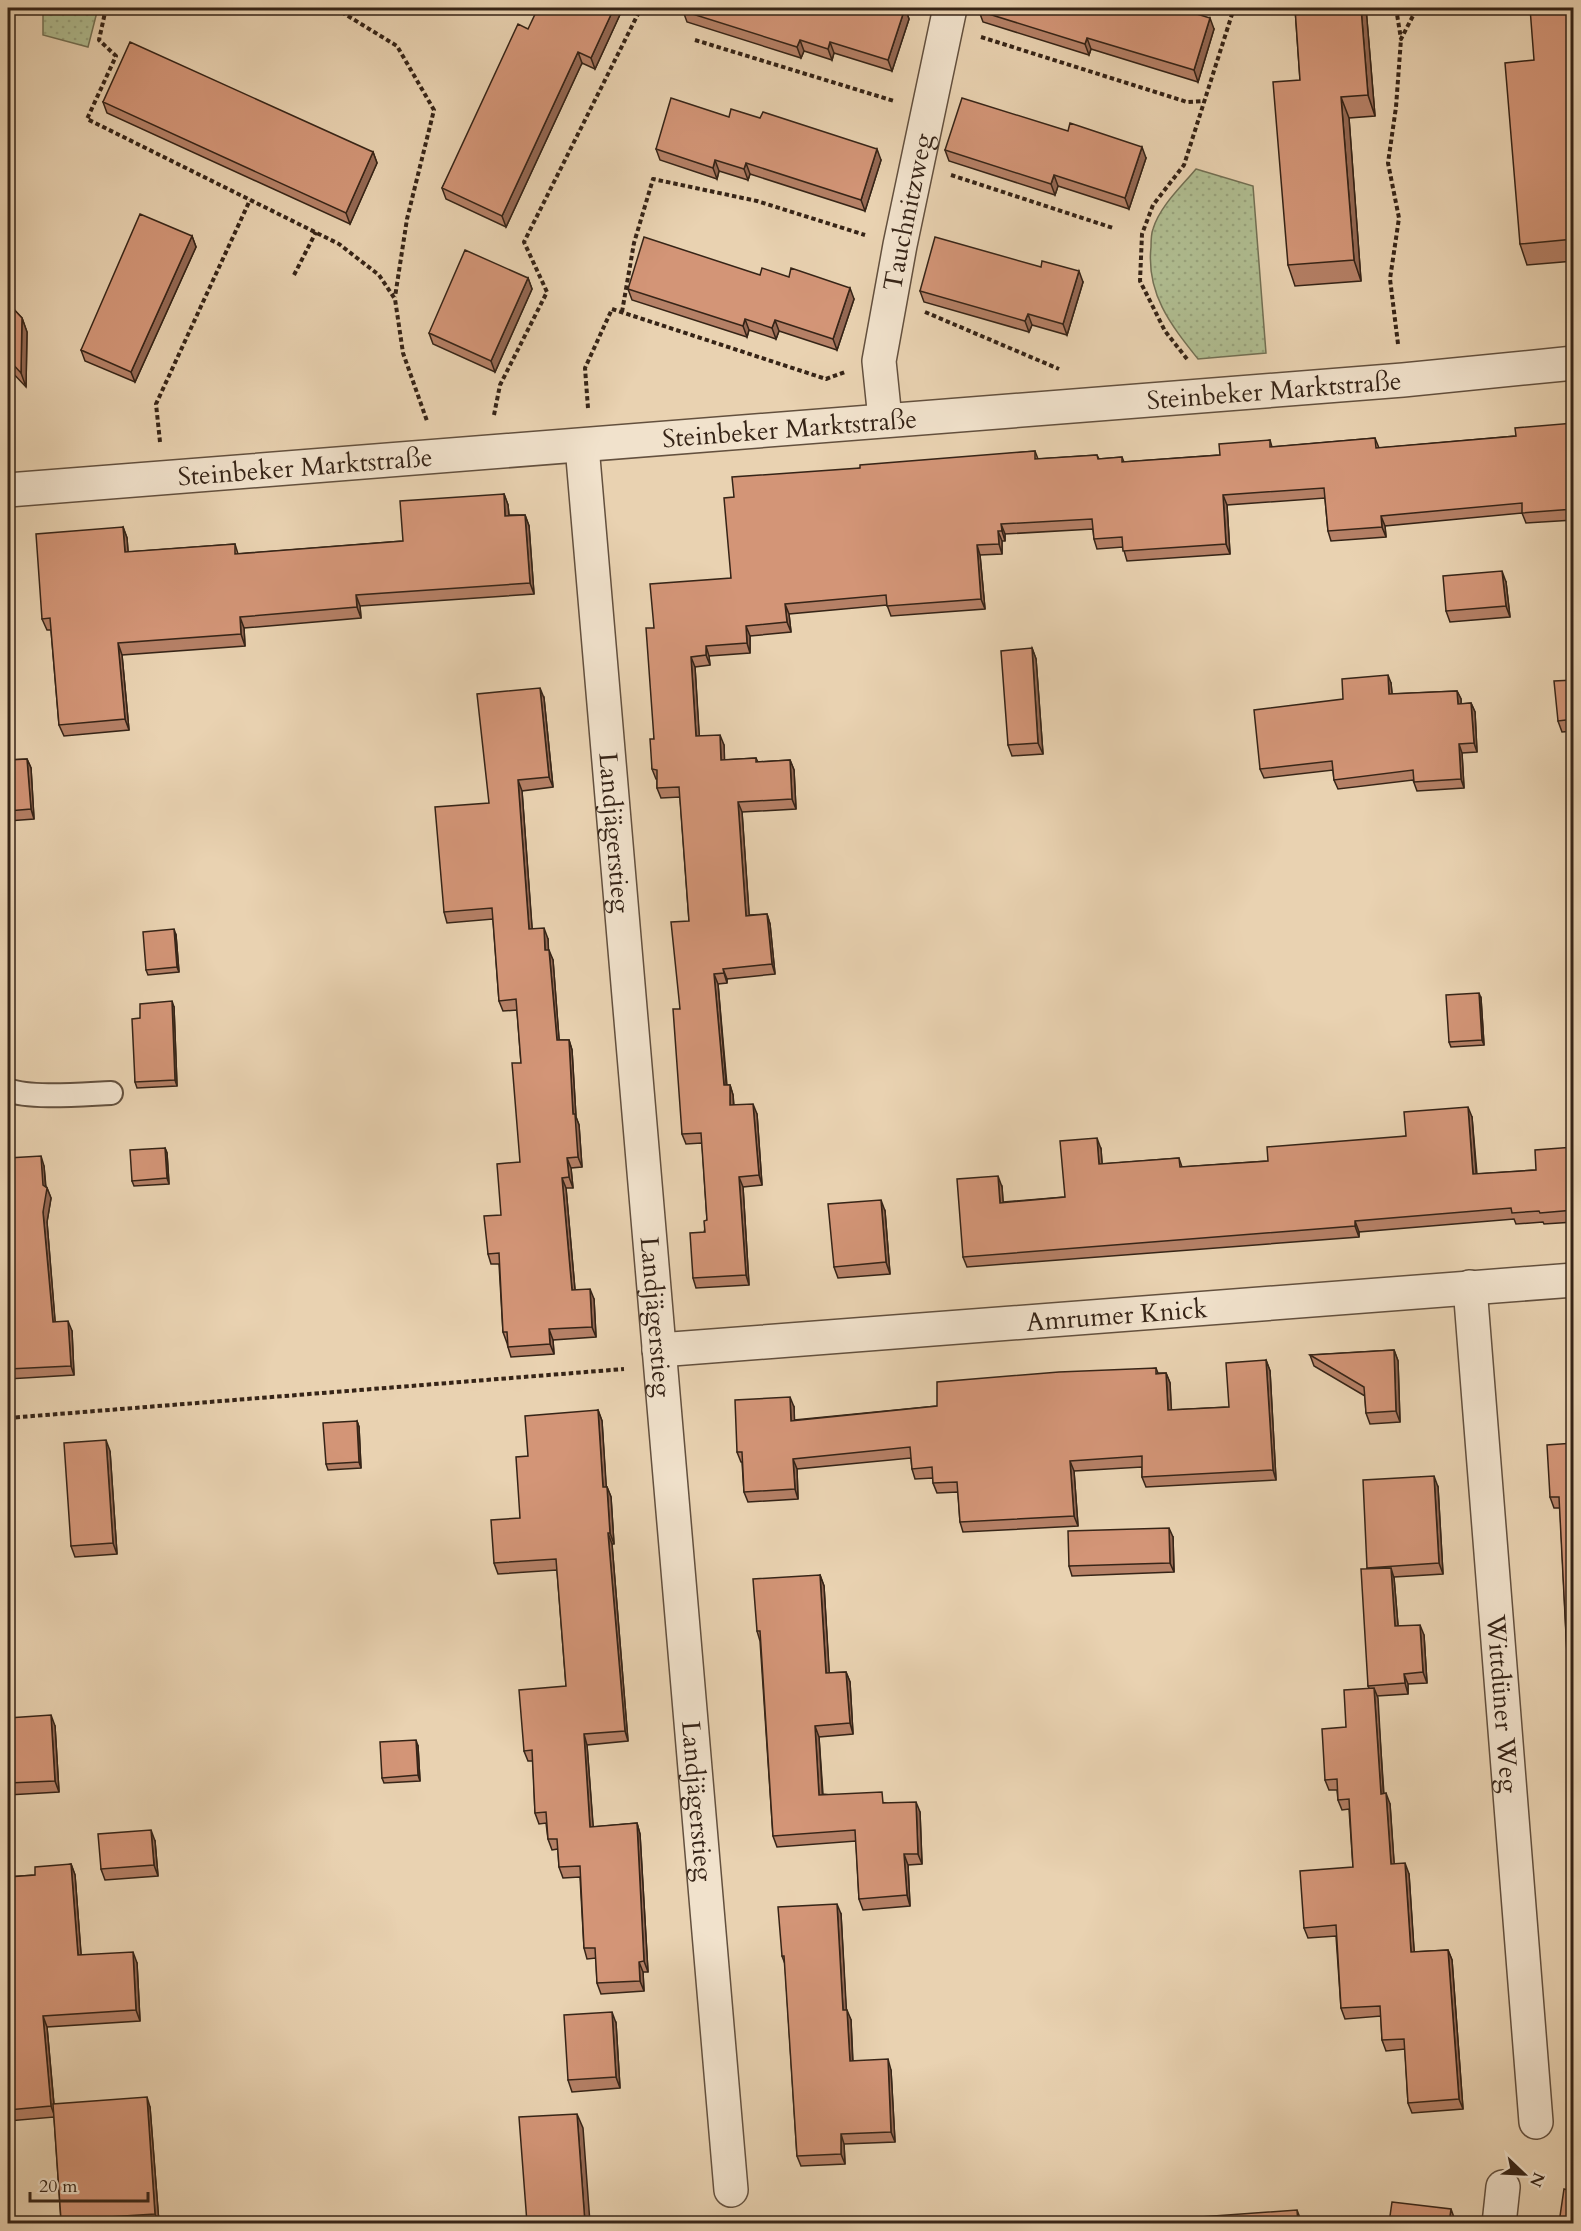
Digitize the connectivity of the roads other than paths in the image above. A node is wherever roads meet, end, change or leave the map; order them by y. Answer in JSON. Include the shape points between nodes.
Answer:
{"nodes":[{"id":1,"x":949,"y":16,"type":"edge"},
{"id":2,"x":1574,"y":363,"type":"edge"},
{"id":3,"x":885,"y":419,"type":"junction"},
{"id":4,"x":586,"y":445,"type":"junction"},
{"id":5,"x":8,"y":490,"type":"edge"},
{"id":6,"x":8,"y":1090,"type":"edge"},
{"id":7,"x":111,"y":1093,"type":"dead end"},
{"id":8,"x":1574,"y":1281,"type":"edge"},
{"id":9,"x":1470,"y":1287,"type":"junction"},
{"id":10,"x":660,"y":1358,"type":"junction"},
{"id":11,"x":1536,"y":2122,"type":"dead end"},
{"id":12,"x":1503,"y":2187,"type":"dead end"},
{"id":13,"x":731,"y":2190,"type":"dead end"},
{"id":14,"x":1499,"y":2223,"type":"edge"}],
"edges":[{"from":1,"to":3,"type":"street","name":"Tauchnitzweg","via":[[879,361]]},
{"from":2,"to":3,"type":"street","name":"Steinbeker Marktstraße","via":[[1403,380]]},
{"from":3,"to":4,"type":"street","name":"Steinbeker Marktstraße"},
{"from":4,"to":5,"type":"street","name":"Steinbeker Marktstraße"},
{"from":4,"to":10,"type":"street","name":"Landjägerstieg","via":[[588,520]]},
{"from":6,"to":7,"type":"lane"},
{"from":8,"to":9,"type":"street","name":"Amrumer Knick"},
{"from":9,"to":10,"type":"street","name":"Amrumer Knick"},
{"from":9,"to":11,"type":"street","name":"Wittdüner Weg"},
{"from":10,"to":13,"type":"street","name":"Landjägerstieg"},
{"from":12,"to":14,"type":"street"}]}
